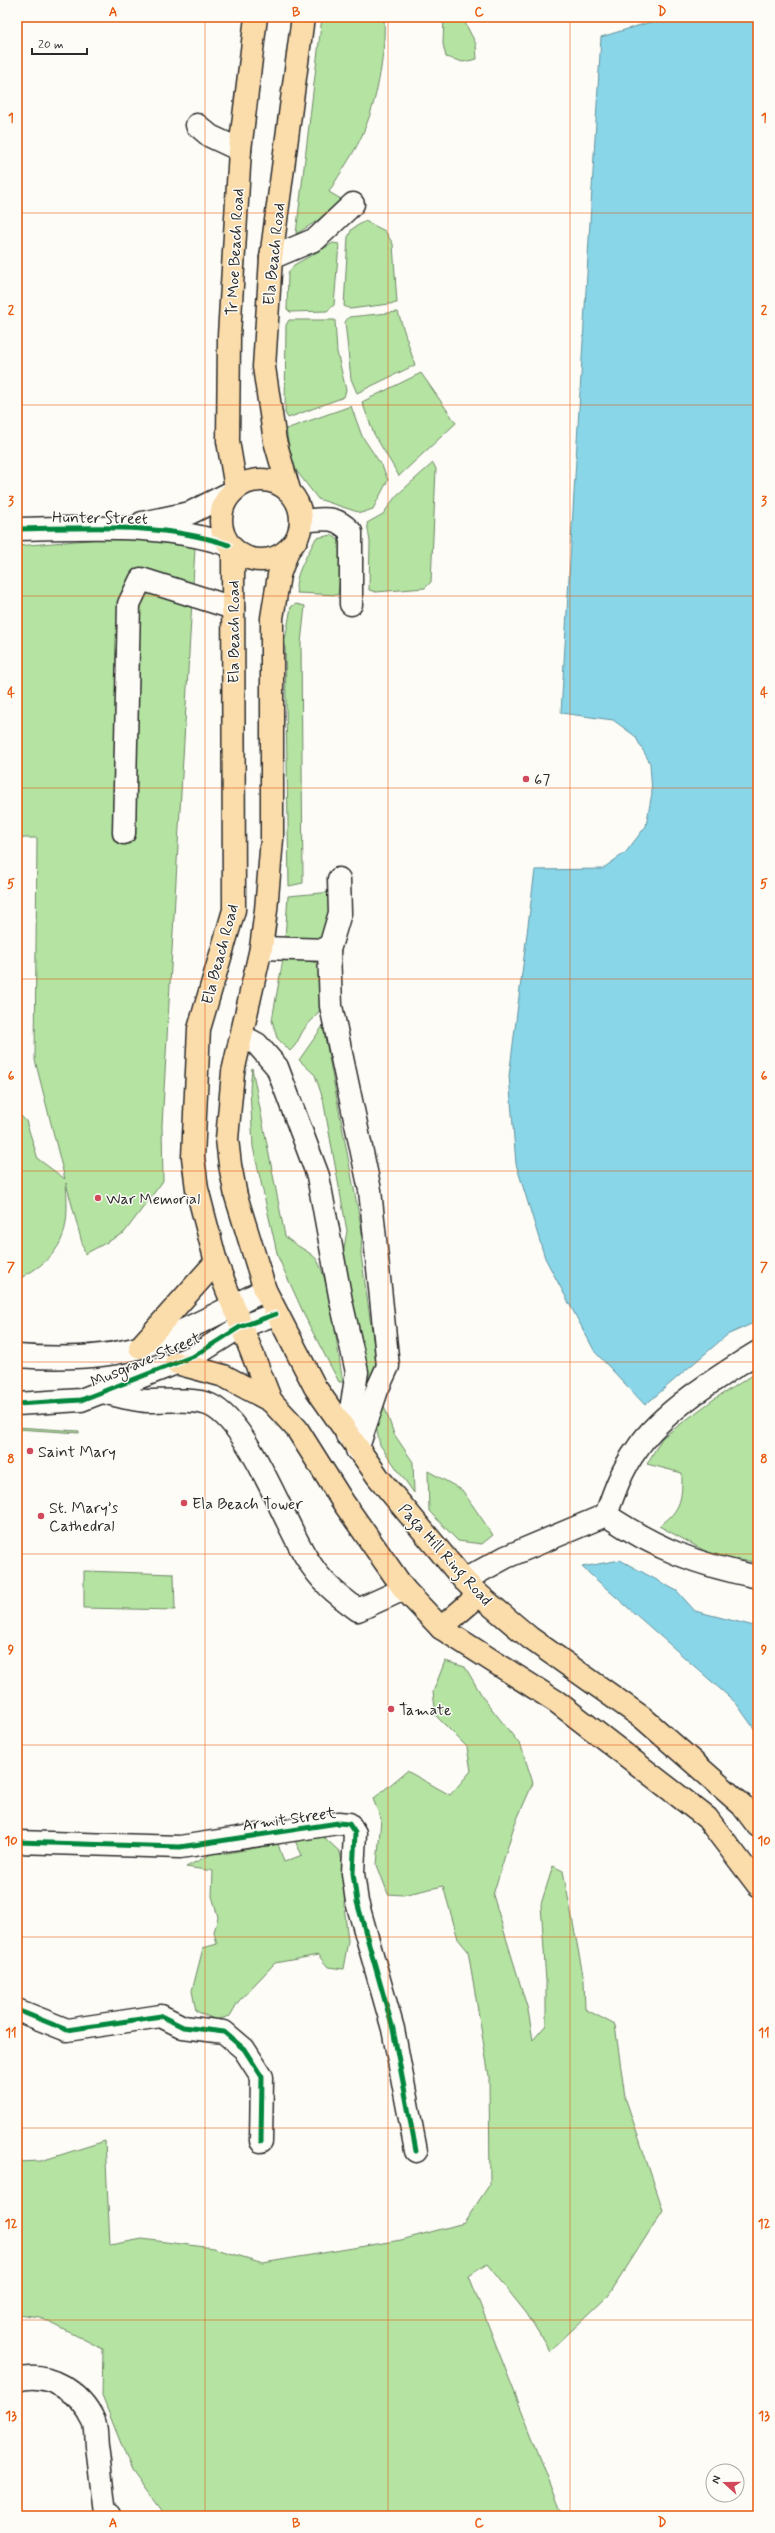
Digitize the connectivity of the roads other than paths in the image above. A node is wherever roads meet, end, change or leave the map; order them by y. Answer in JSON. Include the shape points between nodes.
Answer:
{"nodes":[{"id":1,"x":256,"y":17,"type":"edge"},
{"id":2,"x":303,"y":17,"type":"edge"},
{"id":3,"x":197,"y":125,"type":"dead end"},
{"id":4,"x":240,"y":150,"type":"junction"},
{"id":5,"x":353,"y":204,"type":"dead end"},
{"id":6,"x":271,"y":258,"type":"junction"},
{"id":7,"x":234,"y":490,"type":"junction"},
{"id":8,"x":289,"y":490,"type":"junction"},
{"id":9,"x":302,"y":521,"type":"junction"},
{"id":10,"x":127,"y":527,"type":"junction"},
{"id":11,"x":17,"y":529,"type":"edge"},
{"id":12,"x":231,"y":547,"type":"junction"},
{"id":13,"x":288,"y":550,"type":"junction"},
{"id":14,"x":351,"y":604,"type":"dead end"},
{"id":15,"x":233,"y":608,"type":"junction"},
{"id":16,"x":124,"y":833,"type":"dead end"},
{"id":17,"x":339,"y":879,"type":"dead end"},
{"id":18,"x":261,"y":948,"type":"junction"},
{"id":19,"x":329,"y":950,"type":"junction"},
{"id":20,"x":242,"y":1036,"type":"junction"},
{"id":21,"x":216,"y":1262,"type":"junction"},
{"id":22,"x":265,"y":1290,"type":"junction"},
{"id":23,"x":233,"y":1305,"type":"junction"},
{"id":24,"x":276,"y":1314,"type":"junction"},
{"id":25,"x":240,"y":1327,"type":"junction"},
{"id":26,"x":140,"y":1347,"type":"junction"},
{"id":27,"x":758,"y":1352,"type":"edge"},
{"id":28,"x":17,"y":1356,"type":"edge"},
{"id":29,"x":176,"y":1363,"type":"junction"},
{"id":30,"x":103,"y":1392,"type":"junction"},
{"id":31,"x":17,"y":1404,"type":"edge"},
{"id":32,"x":278,"y":1408,"type":"junction"},
{"id":33,"x":352,"y":1443,"type":"junction"},
{"id":34,"x":606,"y":1515,"type":"junction"},
{"id":35,"x":758,"y":1577,"type":"edge"},
{"id":36,"x":464,"y":1580,"type":"junction"},
{"id":37,"x":404,"y":1590,"type":"junction"},
{"id":38,"x":479,"y":1595,"type":"junction"},
{"id":39,"x":441,"y":1628,"type":"junction"},
{"id":40,"x":758,"y":1826,"type":"edge"},
{"id":41,"x":17,"y":1842,"type":"edge"},
{"id":42,"x":758,"y":1885,"type":"edge"},
{"id":43,"x":17,"y":2010,"type":"edge"},
{"id":44,"x":261,"y":2141,"type":"dead end"},
{"id":45,"x":416,"y":2151,"type":"dead end"},
{"id":46,"x":17,"y":2380,"type":"edge"},
{"id":47,"x":110,"y":2516,"type":"edge"}],
"edges":[{"from":1,"to":4,"type":"highway","name":"Tr Moe Beach Road"},
{"from":2,"to":6,"type":"highway","name":"Ela Beach Road"},
{"from":3,"to":4,"type":"street","via":[[210,136]]},
{"from":4,"to":7,"type":"highway","name":"Tr Moe Beach Road","via":[[229,336],[228,440]]},
{"from":5,"to":6,"type":"street","via":[[316,239]]},
{"from":6,"to":8,"type":"highway","name":"Ela Beach Road","via":[[264,367],[275,441]]},
{"from":7,"to":8,"type":"highway","via":[[253,480],[277,483]]},
{"from":7,"to":10,"type":"street","name":"Hunter Street","via":[[190,513]]},
{"from":7,"to":12,"type":"highway","via":[[221,512],[223,535]]},
{"from":8,"to":9,"type":"highway","via":[[300,510]]},
{"from":9,"to":13,"type":"highway","via":[[295,542]]},
{"from":9,"to":14,"type":"street","via":[[328,518],[342,522],[351,532]]},
{"from":10,"to":11,"type":"street","name":"Hunter Street"},
{"from":10,"to":12,"type":"street","name":"Hunter Street","via":[[196,535]]},
{"from":12,"to":13,"type":"highway","via":[[248,558],[266,560]]},
{"from":12,"to":15,"type":"highway","name":"Ela Beach Road"},
{"from":13,"to":18,"type":"highway","via":[[279,575],[272,618],[272,839]]},
{"from":15,"to":16,"type":"street","via":[[141,580],[129,604]]},
{"from":15,"to":21,"type":"highway","name":"Ela Beach Road","via":[[234,910],[199,1030],[193,1135],[197,1189]]},
{"from":17,"to":19,"type":"street","via":[[340,913]]},
{"from":18,"to":19,"type":"street"},
{"from":18,"to":20,"type":"highway"},
{"from":19,"to":33,"type":"street","via":[[331,1006],[370,1190],[388,1366]]},
{"from":20,"to":22,"type":"highway","via":[[233,1072],[227,1139],[236,1196]]},
{"from":20,"to":33,"type":"street","via":[[257,1044],[277,1067],[318,1176],[341,1301],[358,1372]]},
{"from":21,"to":23,"type":"highway","name":"Ela Beach Road"},
{"from":21,"to":26,"type":"highway"},
{"from":22,"to":23,"type":"street","name":"Musgrave Street"},
{"from":22,"to":24,"type":"highway"},
{"from":23,"to":25,"type":"highway","name":"Ela Beach Road"},
{"from":23,"to":26,"type":"street","name":"Musgrave Street"},
{"from":24,"to":25,"type":"street","name":"Musgrave Street"},
{"from":24,"to":33,"type":"highway","name":"Paga Hill Ring Road","via":[[315,1387]]},
{"from":25,"to":29,"type":"street","name":"Musgrave Street","via":[[194,1356]]},
{"from":25,"to":32,"type":"highway"},
{"from":26,"to":28,"type":"street","name":"Musgrave Street","via":[[94,1356]]},
{"from":27,"to":34,"type":"street","via":[[713,1380],[651,1431],[637,1448],[617,1482]]},
{"from":29,"to":30,"type":"street","name":"Musgrave Street"},
{"from":29,"to":32,"type":"highway","via":[[224,1376]]},
{"from":30,"to":31,"type":"street","name":"Musgrave Street","via":[[81,1400]]},
{"from":30,"to":37,"type":"street","via":[[132,1399],[208,1404],[221,1411],[231,1421],[252,1455],[306,1557],[326,1587],[358,1610]]},
{"from":32,"to":37,"type":"highway"},
{"from":33,"to":36,"type":"highway","name":"Paga Hill Ring Road"},
{"from":34,"to":35,"type":"street","via":[[677,1555],[707,1566]]},
{"from":34,"to":36,"type":"street","via":[[506,1557]]},
{"from":36,"to":38,"type":"highway","name":"Paga Hill Ring Road"},
{"from":37,"to":39,"type":"highway"},
{"from":38,"to":39,"type":"highway"},
{"from":38,"to":40,"type":"highway","name":"Paga Hill Ring Road","via":[[530,1638],[643,1718],[742,1805]]},
{"from":39,"to":42,"type":"highway","via":[[558,1702],[708,1818]]},
{"from":41,"to":45,"type":"street","name":"Armit Street","via":[[180,1847],[338,1823],[349,1824],[355,1833],[353,1872],[357,1902],[393,2029]]},
{"from":43,"to":44,"type":"street","via":[[67,2030],[161,2016],[183,2027],[224,2032],[244,2049],[262,2078]]},
{"from":46,"to":47,"type":"street","via":[[30,2376],[49,2380],[66,2387],[82,2403],[94,2422],[105,2513]]}]}
